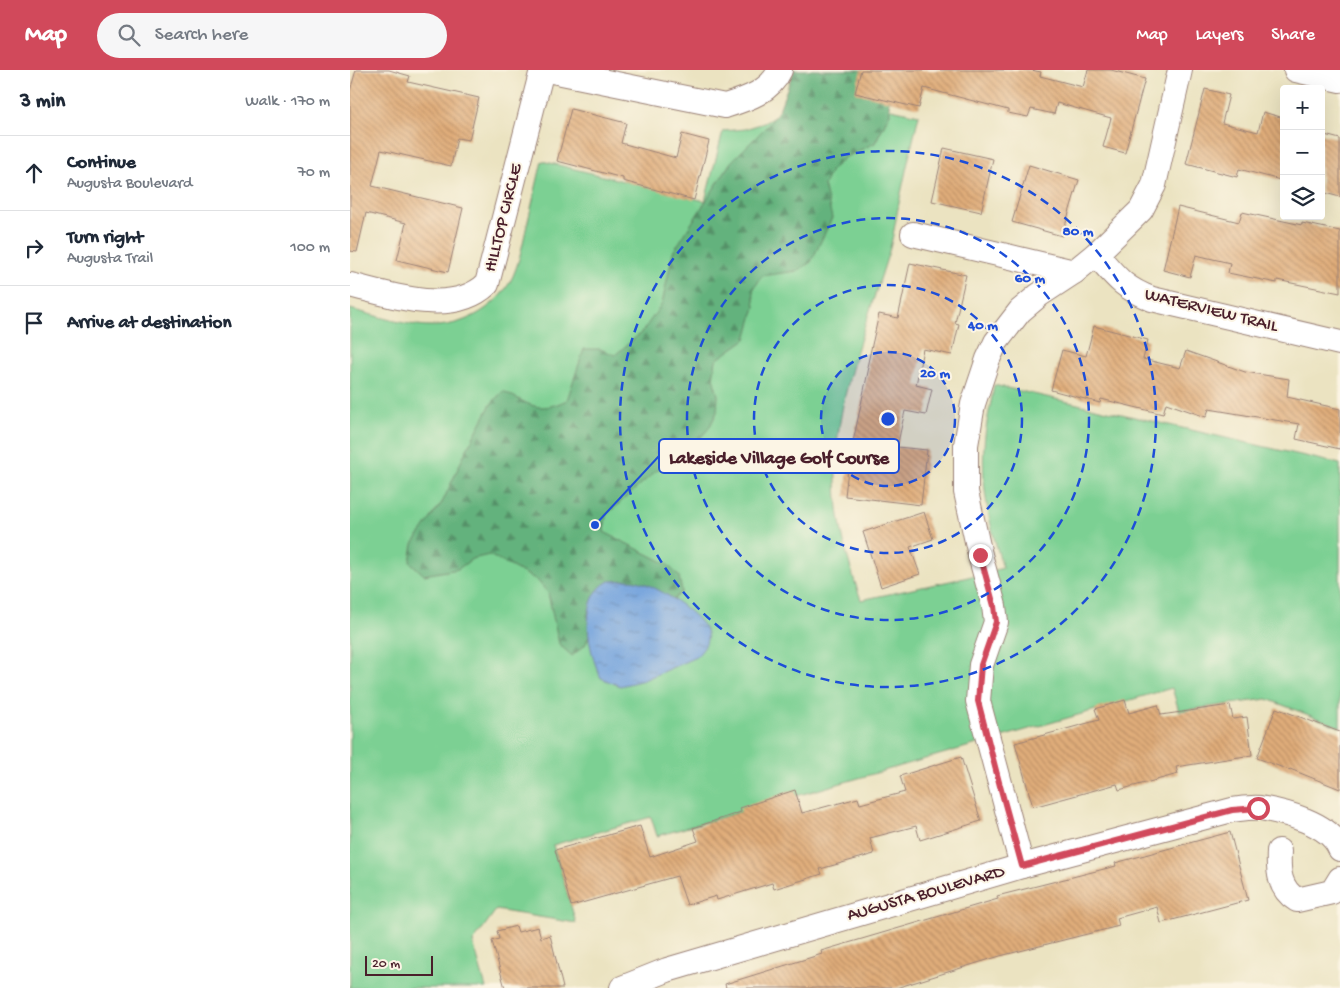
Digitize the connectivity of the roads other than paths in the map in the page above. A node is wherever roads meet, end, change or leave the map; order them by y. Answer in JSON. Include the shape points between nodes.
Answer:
{"nodes":[{"id":1,"x":542,"y":70,"type":"edge"},
{"id":2,"x":547,"y":70,"type":"edge"},
{"id":3,"x":780,"y":70,"type":"edge"},
{"id":4,"x":1180,"y":70,"type":"edge"},
{"id":5,"x":1296,"y":70,"type":"edge"},
{"id":6,"x":1340,"y":80,"type":"edge"},
{"id":7,"x":913,"y":234,"type":"dead end"},
{"id":8,"x":1096,"y":254,"type":"junction"},
{"id":9,"x":1074,"y":272,"type":"junction"},
{"id":10,"x":350,"y":285,"type":"edge"},
{"id":11,"x":1340,"y":342,"type":"edge"},
{"id":12,"x":1340,"y":849,"type":"edge"},
{"id":13,"x":1279,"y":850,"type":"dead end"},
{"id":14,"x":1022,"y":866,"type":"junction"},
{"id":15,"x":1340,"y":880,"type":"edge"},
{"id":16,"x":622,"y":988,"type":"edge"}],
"edges":[{"from":1,"to":10,"type":"street","name":"HILLTOP CIRCLE","via":[[488,284],[462,298],[428,303]]},
{"from":2,"to":3,"type":"street","via":[[725,106],[762,92],[776,80]]},
{"from":4,"to":8,"type":"street","via":[[1154,185],[1141,210]]},
{"from":5,"to":6,"type":"street"},
{"from":7,"to":9,"type":"street"},
{"from":8,"to":9,"type":"street"},
{"from":8,"to":11,"type":"street","name":"WATERVIEW TRAIL","via":[[1121,283],[1152,299]]},
{"from":9,"to":14,"type":"street","via":[[1038,294],[996,342],[973,404],[966,445],[966,492],[996,622],[981,665],[978,701]]},
{"from":12,"to":14,"type":"street","name":"AUGUSTA BOULEVARD","via":[[1327,832],[1297,816],[1258,808],[1232,810]]},
{"from":13,"to":15,"type":"street","via":[[1278,867],[1282,881],[1288,894],[1297,900],[1332,892]]},
{"from":14,"to":16,"type":"street","name":"AUGUSTA BOULEVARD","via":[[667,970]]}]}
